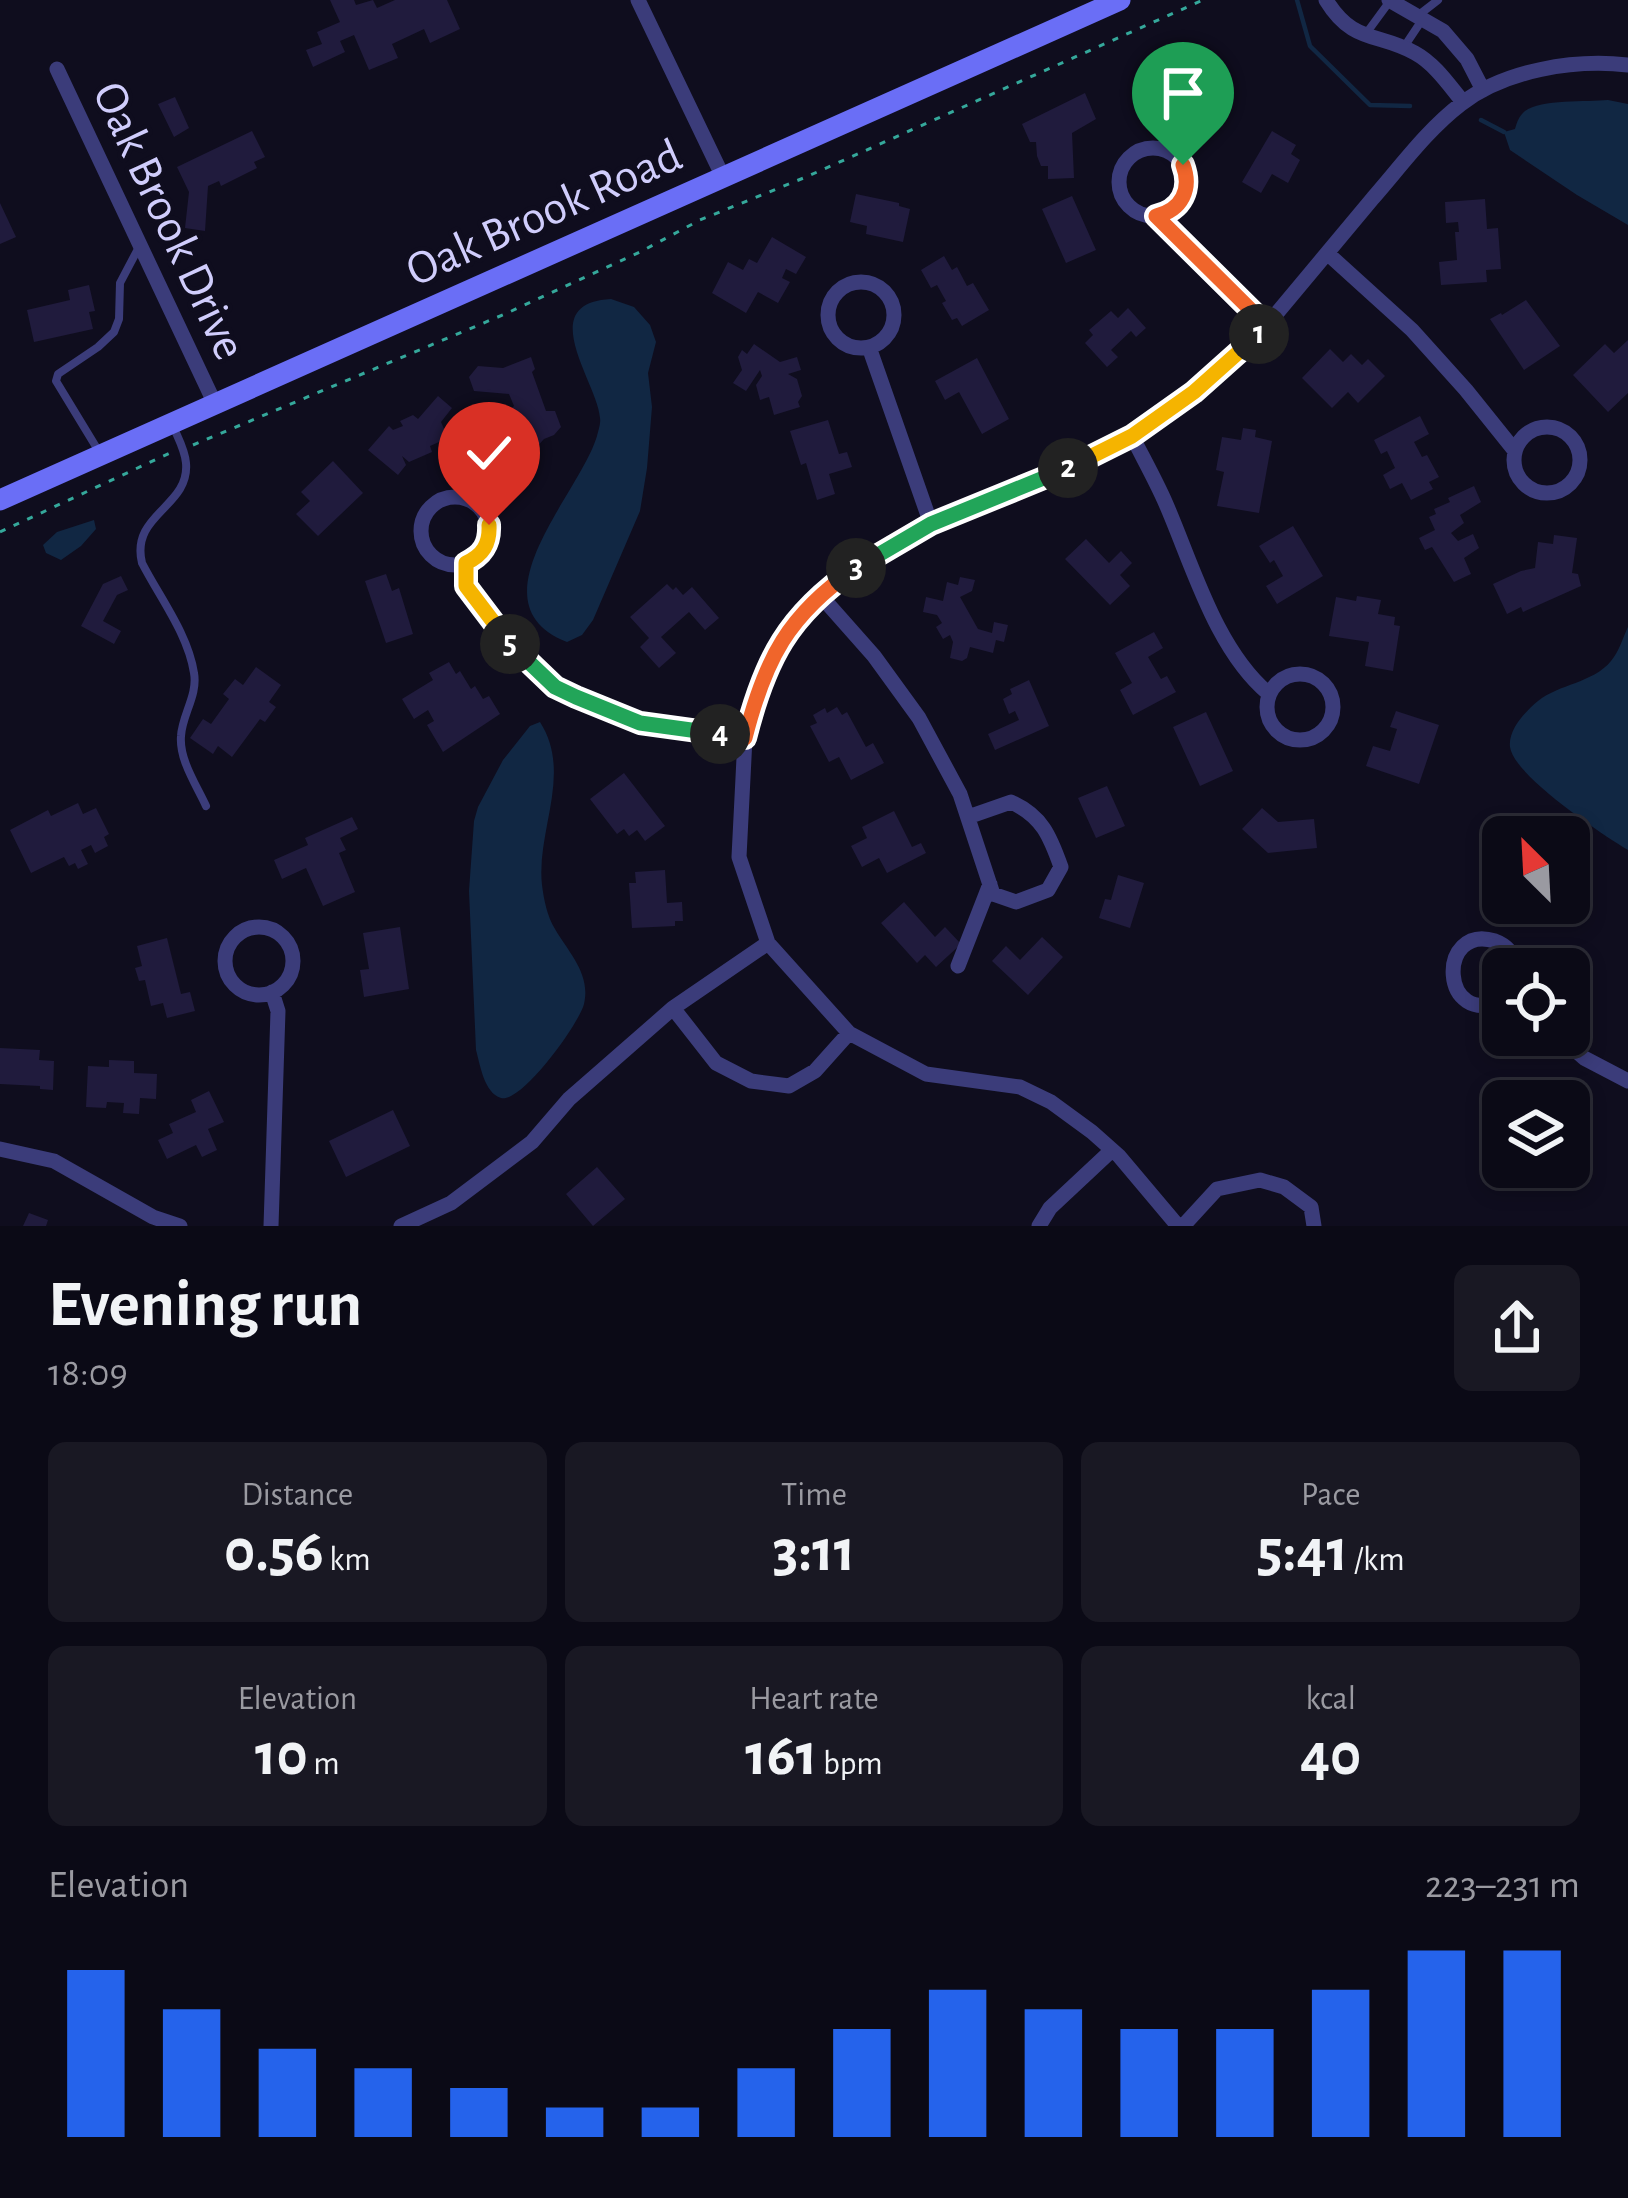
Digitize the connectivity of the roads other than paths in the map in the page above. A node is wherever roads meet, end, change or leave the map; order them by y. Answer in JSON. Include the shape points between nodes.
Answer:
{"nodes":[{"id":1,"x":638,"y":0,"type":"edge"},
{"id":2,"x":1120,"y":0,"type":"edge"},
{"id":3,"x":1326,"y":0,"type":"edge"},
{"id":4,"x":1438,"y":0,"type":"edge"},
{"id":5,"x":1390,"y":1,"type":"edge"},
{"id":6,"x":1420,"y":17,"type":"junction"},
{"id":7,"x":1364,"y":36,"type":"junction"},
{"id":8,"x":1403,"y":49,"type":"junction"},
{"id":9,"x":1628,"y":65,"type":"edge"},
{"id":10,"x":57,"y":69,"type":"dead end"},
{"id":11,"x":1483,"y":90,"type":"junction"},
{"id":12,"x":1463,"y":102,"type":"junction"},
{"id":13,"x":723,"y":177,"type":"junction"},
{"id":14,"x":1156,"y":216,"type":"junction"},
{"id":15,"x":140,"y":245,"type":"junction"},
{"id":16,"x":1327,"y":253,"type":"junction"},
{"id":17,"x":1267,"y":326,"type":"junction"},
{"id":18,"x":869,"y":346,"type":"junction"},
{"id":19,"x":215,"y":404,"type":"junction"},
{"id":20,"x":172,"y":423,"type":"junction"},
{"id":21,"x":1132,"y":436,"type":"junction"},
{"id":22,"x":1515,"y":451,"type":"junction"},
{"id":23,"x":101,"y":454,"type":"junction"},
{"id":24,"x":0,"y":500,"type":"edge"},
{"id":25,"x":931,"y":524,"type":"junction"},
{"id":26,"x":466,"y":563,"type":"junction"},
{"id":27,"x":820,"y":596,"type":"junction"},
{"id":28,"x":1269,"y":694,"type":"junction"},
{"id":29,"x":745,"y":738,"type":"junction"},
{"id":30,"x":206,"y":806,"type":"dead end"},
{"id":31,"x":968,"y":817,"type":"junction"},
{"id":32,"x":990,"y":884,"type":"junction"},
{"id":33,"x":768,"y":943,"type":"junction"},
{"id":34,"x":1506,"y":948,"type":"edge"},
{"id":35,"x":958,"y":966,"type":"dead end"},
{"id":36,"x":272,"y":992,"type":"junction"},
{"id":37,"x":1482,"y":1005,"type":"edge"},
{"id":38,"x":673,"y":1008,"type":"junction"},
{"id":39,"x":849,"y":1033,"type":"junction"},
{"id":40,"x":1581,"y":1056,"type":"edge"},
{"id":41,"x":1628,"y":1081,"type":"edge"},
{"id":42,"x":0,"y":1149,"type":"edge"},
{"id":43,"x":1112,"y":1150,"type":"junction"},
{"id":44,"x":180,"y":1226,"type":"edge"},
{"id":45,"x":271,"y":1226,"type":"edge"},
{"id":46,"x":401,"y":1226,"type":"edge"},
{"id":47,"x":1039,"y":1226,"type":"edge"},
{"id":48,"x":1180,"y":1226,"type":"edge"},
{"id":49,"x":1314,"y":1226,"type":"edge"}],
"edges":[{"from":1,"to":13,"type":"street"},
{"from":2,"to":13,"type":"main road","name":"Oak Brook Road"},
{"from":3,"to":7,"type":"street"},
{"from":4,"to":6,"type":"lane"},
{"from":5,"to":6,"type":"street"},
{"from":5,"to":7,"type":"lane"},
{"from":6,"to":8,"type":"lane"},
{"from":6,"to":11,"type":"street","via":[[1443,31]]},
{"from":7,"to":8,"type":"street"},
{"from":8,"to":12,"type":"street"},
{"from":9,"to":11,"type":"street","via":[[1568,65]]},
{"from":10,"to":15,"type":"street","name":"Oak Brook Drive"},
{"from":11,"to":12,"type":"street"},
{"from":12,"to":16,"type":"street"},
{"from":13,"to":19,"type":"main road","name":"Oak Brook Road"},
{"from":14,"to":14,"type":"street","via":[[1137,212],[1120,189],[1134,154],[1155,148],[1175,157],[1186,176],[1184,198]]},
{"from":14,"to":17,"type":"street"},
{"from":15,"to":19,"type":"street","name":"Oak Brook Drive"},
{"from":15,"to":23,"type":"lane","via":[[120,283],[114,332],[56,381]]},
{"from":16,"to":17,"type":"street"},
{"from":16,"to":22,"type":"street","via":[[1412,330]]},
{"from":17,"to":21,"type":"street"},
{"from":18,"to":18,"type":"street","via":[[847,344],[831,328],[834,296],[852,283],[873,284],[893,306],[887,336]]},
{"from":18,"to":25,"type":"street"},
{"from":19,"to":20,"type":"main road","name":"Oak Brook Road"},
{"from":20,"to":23,"type":"main road","name":"Oak Brook Road"},
{"from":20,"to":30,"type":"lane","via":[[187,465],[184,482],[145,530],[139,552],[194,669],[180,734]]},
{"from":21,"to":25,"type":"street"},
{"from":21,"to":28,"type":"street","via":[[1218,625]]},
{"from":22,"to":22,"type":"street","via":[[1521,480],[1538,491],[1559,490],[1580,465],[1576,443],[1559,429],[1537,428]]},
{"from":23,"to":24,"type":"main road","name":"Oak Brook Road"},
{"from":25,"to":27,"type":"street"},
{"from":26,"to":26,"type":"street","via":[[442,563],[425,548],[421,525],[443,498],[464,497],[486,516],[487,544]]},
{"from":26,"to":29,"type":"street","via":[[466,586],[515,651],[555,687],[640,723]]},
{"from":27,"to":29,"type":"street","via":[[771,657]]},
{"from":27,"to":31,"type":"street","via":[[919,718]]},
{"from":28,"to":28,"type":"street","via":[[1273,727],[1291,739],[1313,737],[1330,723],[1330,692],[1315,677],[1283,678]]},
{"from":29,"to":33,"type":"street","via":[[739,857]]},
{"from":31,"to":32,"type":"street"},
{"from":31,"to":32,"type":"street","via":[[1011,802],[1029,810],[1061,867],[1048,890],[1016,902],[993,894]]},
{"from":32,"to":35,"type":"street"},
{"from":33,"to":38,"type":"street"},
{"from":33,"to":39,"type":"street"},
{"from":34,"to":37,"type":"street","via":[[1490,940],[1468,944],[1454,961],[1453,981],[1464,999]]},
{"from":36,"to":36,"type":"street","via":[[293,968],[290,946],[274,930],[253,926],[226,948],[225,970],[249,994]]},
{"from":36,"to":45,"type":"street","via":[[278,1011]]},
{"from":38,"to":39,"type":"street","via":[[716,1063],[751,1082],[789,1085]]},
{"from":38,"to":46,"type":"street","via":[[532,1142],[451,1203]]},
{"from":39,"to":43,"type":"street","via":[[926,1073],[1020,1088]]},
{"from":40,"to":41,"type":"street"},
{"from":42,"to":44,"type":"street","via":[[54,1161]]},
{"from":43,"to":47,"type":"street"},
{"from":43,"to":48,"type":"street"},
{"from":48,"to":49,"type":"street","via":[[1217,1189],[1260,1180],[1311,1207]]}]}
